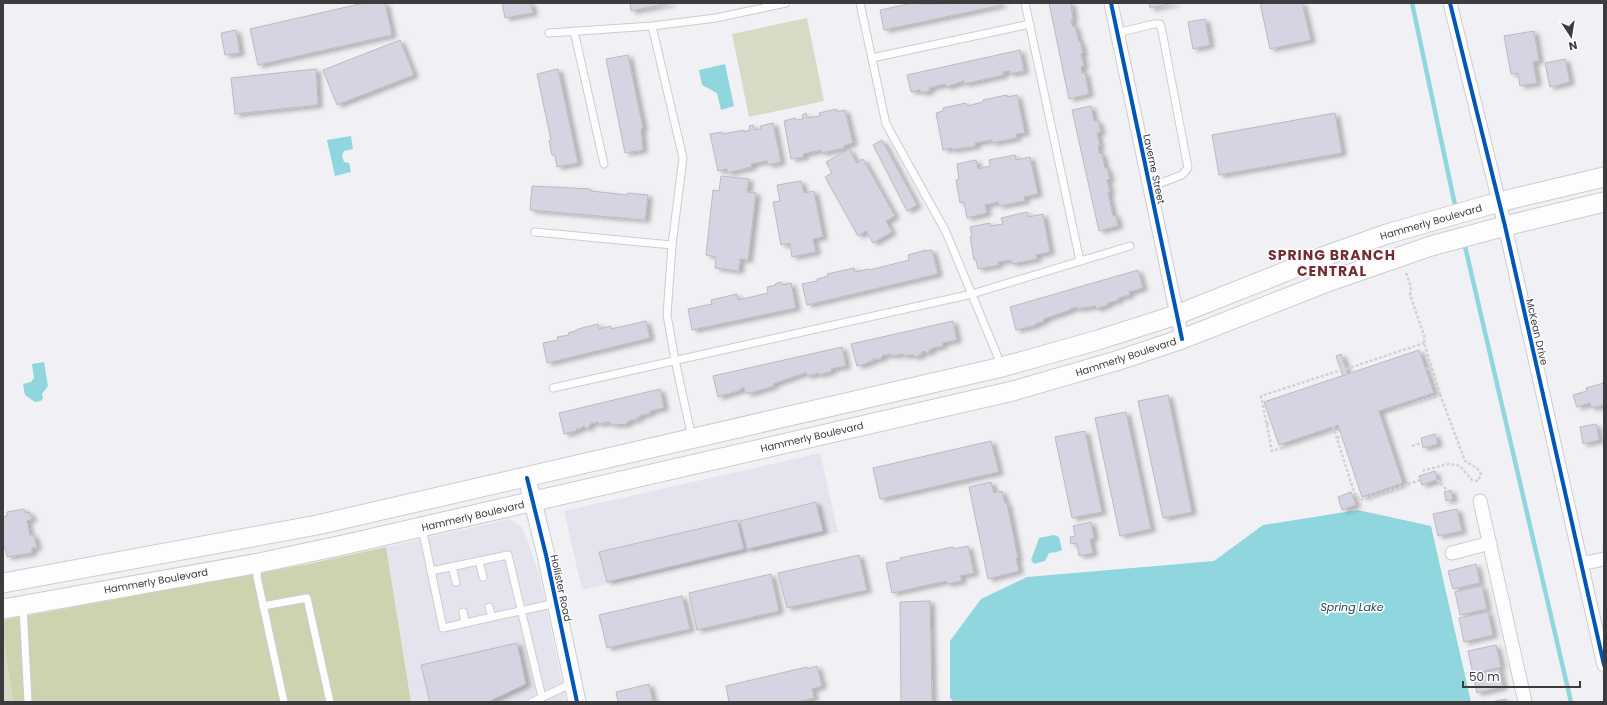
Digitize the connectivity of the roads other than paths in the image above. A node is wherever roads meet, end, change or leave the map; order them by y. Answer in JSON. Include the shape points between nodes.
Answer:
{"nodes":[{"id":1,"x":786,"y":3,"type":"edge"},
{"id":2,"x":860,"y":3,"type":"edge"},
{"id":3,"x":1025,"y":3,"type":"edge"},
{"id":4,"x":1111,"y":3,"type":"edge"},
{"id":5,"x":1450,"y":3,"type":"edge"},
{"id":6,"x":1030,"y":24,"type":"junction"},
{"id":7,"x":652,"y":26,"type":"junction"},
{"id":8,"x":574,"y":31,"type":"junction"},
{"id":9,"x":549,"y":33,"type":"dead end"},
{"id":10,"x":1117,"y":33,"type":"junction"},
{"id":11,"x":872,"y":58,"type":"junction"},
{"id":12,"x":604,"y":164,"type":"dead end"},
{"id":13,"x":1604,"y":177,"type":"edge"},
{"id":14,"x":1150,"y":187,"type":"junction"},
{"id":15,"x":1499,"y":202,"type":"junction"},
{"id":16,"x":1604,"y":202,"type":"edge"},
{"id":17,"x":1496,"y":228,"type":"junction"},
{"id":18,"x":535,"y":232,"type":"dead end"},
{"id":19,"x":672,"y":245,"type":"junction"},
{"id":20,"x":1130,"y":246,"type":"dead end"},
{"id":21,"x":1080,"y":262,"type":"junction"},
{"id":22,"x":972,"y":294,"type":"junction"},
{"id":23,"x":1176,"y":315,"type":"junction"},
{"id":24,"x":1182,"y":339,"type":"junction"},
{"id":25,"x":675,"y":360,"type":"junction"},
{"id":26,"x":1002,"y":367,"type":"junction"},
{"id":27,"x":554,"y":388,"type":"dead end"},
{"id":28,"x":1013,"y":391,"type":"junction"},
{"id":29,"x":773,"y":421,"type":"junction"},
{"id":30,"x":692,"y":439,"type":"junction"},
{"id":31,"x":779,"y":445,"type":"junction"},
{"id":32,"x":527,"y":478,"type":"junction"},
{"id":33,"x":1480,"y":501,"type":"dead end"},
{"id":34,"x":533,"y":503,"type":"junction"},
{"id":35,"x":422,"y":528,"type":"junction"},
{"id":36,"x":1490,"y":543,"type":"junction"},
{"id":37,"x":1452,"y":553,"type":"dead end"},
{"id":38,"x":1604,"y":559,"type":"edge"},
{"id":39,"x":479,"y":561,"type":"junction"},
{"id":40,"x":259,"y":562,"type":"junction"},
{"id":41,"x":1581,"y":564,"type":"junction"},
{"id":42,"x":452,"y":566,"type":"junction"},
{"id":43,"x":431,"y":571,"type":"junction"},
{"id":44,"x":482,"y":577,"type":"dead end"},
{"id":45,"x":456,"y":582,"type":"dead end"},
{"id":46,"x":3,"y":583,"type":"edge"},
{"id":47,"x":556,"y":603,"type":"junction"},
{"id":48,"x":23,"y":605,"type":"junction"},
{"id":49,"x":263,"y":606,"type":"junction"},
{"id":50,"x":489,"y":607,"type":"dead end"},
{"id":51,"x":3,"y":609,"type":"edge"},
{"id":52,"x":523,"y":610,"type":"junction"},
{"id":53,"x":462,"y":612,"type":"dead end"},
{"id":54,"x":492,"y":617,"type":"junction"},
{"id":55,"x":465,"y":623,"type":"junction"},
{"id":56,"x":1604,"y":665,"type":"edge"},
{"id":57,"x":573,"y":683,"type":"junction"},
{"id":58,"x":542,"y":697,"type":"junction"},
{"id":59,"x":28,"y":702,"type":"edge"},
{"id":60,"x":284,"y":702,"type":"edge"},
{"id":61,"x":330,"y":702,"type":"edge"},
{"id":62,"x":532,"y":702,"type":"edge"},
{"id":63,"x":577,"y":702,"type":"edge"},
{"id":64,"x":1525,"y":702,"type":"edge"}],
"edges":[{"from":1,"to":7,"type":"lane","via":[[716,18]]},
{"from":2,"to":11,"type":"lane"},
{"from":3,"to":6,"type":"lane"},
{"from":4,"to":10,"type":"street","name":"Laverne Street"},
{"from":5,"to":15,"type":"street","name":"McKean Drive"},
{"from":6,"to":11,"type":"lane"},
{"from":6,"to":21,"type":"lane"},
{"from":7,"to":8,"type":"lane"},
{"from":7,"to":19,"type":"lane","via":[[683,158]]},
{"from":8,"to":9,"type":"lane"},
{"from":8,"to":12,"type":"lane"},
{"from":10,"to":14,"type":"street","name":"Laverne Street"},
{"from":10,"to":14,"type":"lane","via":[[1154,24],[1160,24],[1162,31],[1188,168],[1182,175]]},
{"from":11,"to":22,"type":"lane","via":[[886,124],[946,232]]},
{"from":13,"to":15,"type":"main road","name":"Hammerly Boulevard"},
{"from":14,"to":23,"type":"street","name":"Laverne Street"},
{"from":15,"to":17,"type":"street","name":"McKean Drive"},
{"from":15,"to":23,"type":"main road","name":"Hammerly Boulevard","via":[[1387,234]]},
{"from":16,"to":17,"type":"main road","name":"Hammerly Boulevard"},
{"from":17,"to":24,"type":"main road","name":"Hammerly Boulevard","via":[[1431,246],[1330,281]]},
{"from":17,"to":41,"type":"street","name":"McKean Drive"},
{"from":18,"to":19,"type":"lane"},
{"from":19,"to":25,"type":"lane","via":[[667,315]]},
{"from":20,"to":21,"type":"lane"},
{"from":21,"to":22,"type":"lane"},
{"from":22,"to":25,"type":"lane"},
{"from":22,"to":26,"type":"lane"},
{"from":23,"to":24,"type":"street","name":"Laverne Street"},
{"from":23,"to":26,"type":"main road","name":"Hammerly Boulevard"},
{"from":24,"to":28,"type":"main road","name":"Hammerly Boulevard"},
{"from":25,"to":27,"type":"lane"},
{"from":25,"to":30,"type":"lane"},
{"from":26,"to":28,"type":"main road"},
{"from":26,"to":29,"type":"main road","name":"Hammerly Boulevard"},
{"from":28,"to":31,"type":"main road","name":"Hammerly Boulevard"},
{"from":29,"to":30,"type":"main road","name":"Hammerly Boulevard"},
{"from":29,"to":31,"type":"main road"},
{"from":30,"to":32,"type":"main road","name":"Hammerly Boulevard"},
{"from":31,"to":34,"type":"main road","name":"Hammerly Boulevard"},
{"from":32,"to":34,"type":"street","name":"Hollister Road"},
{"from":32,"to":46,"type":"main road","name":"Hammerly Boulevard","via":[[317,525]]},
{"from":33,"to":36,"type":"street"},
{"from":34,"to":35,"type":"main road","name":"Hammerly Boulevard"},
{"from":34,"to":47,"type":"street","name":"Hollister Road"},
{"from":35,"to":40,"type":"main road","name":"Hammerly Boulevard"},
{"from":35,"to":43,"type":"lane"},
{"from":36,"to":37,"type":"street"},
{"from":36,"to":64,"type":"street"},
{"from":38,"to":41,"type":"street"},
{"from":39,"to":42,"type":"lane"},
{"from":39,"to":44,"type":"lane"},
{"from":39,"to":52,"type":"lane","via":[[508,555]]},
{"from":40,"to":48,"type":"main road","name":"Hammerly Boulevard"},
{"from":40,"to":49,"type":"lane","via":[[257,577]]},
{"from":41,"to":56,"type":"street","name":"McKean Drive"},
{"from":42,"to":43,"type":"lane"},
{"from":42,"to":45,"type":"lane"},
{"from":43,"to":55,"type":"lane","via":[[443,628]]},
{"from":47,"to":52,"type":"lane"},
{"from":47,"to":57,"type":"street","name":"Hollister Road"},
{"from":48,"to":51,"type":"main road","name":"Hammerly Boulevard"},
{"from":48,"to":59,"type":"lane"},
{"from":49,"to":60,"type":"lane"},
{"from":49,"to":61,"type":"lane","via":[[308,598]]},
{"from":50,"to":54,"type":"lane"},
{"from":52,"to":54,"type":"lane"},
{"from":52,"to":58,"type":"lane"},
{"from":53,"to":55,"type":"lane"},
{"from":54,"to":55,"type":"lane"},
{"from":57,"to":58,"type":"lane"},
{"from":57,"to":63,"type":"street","name":"Hollister Road"},
{"from":58,"to":62,"type":"lane"}]}
